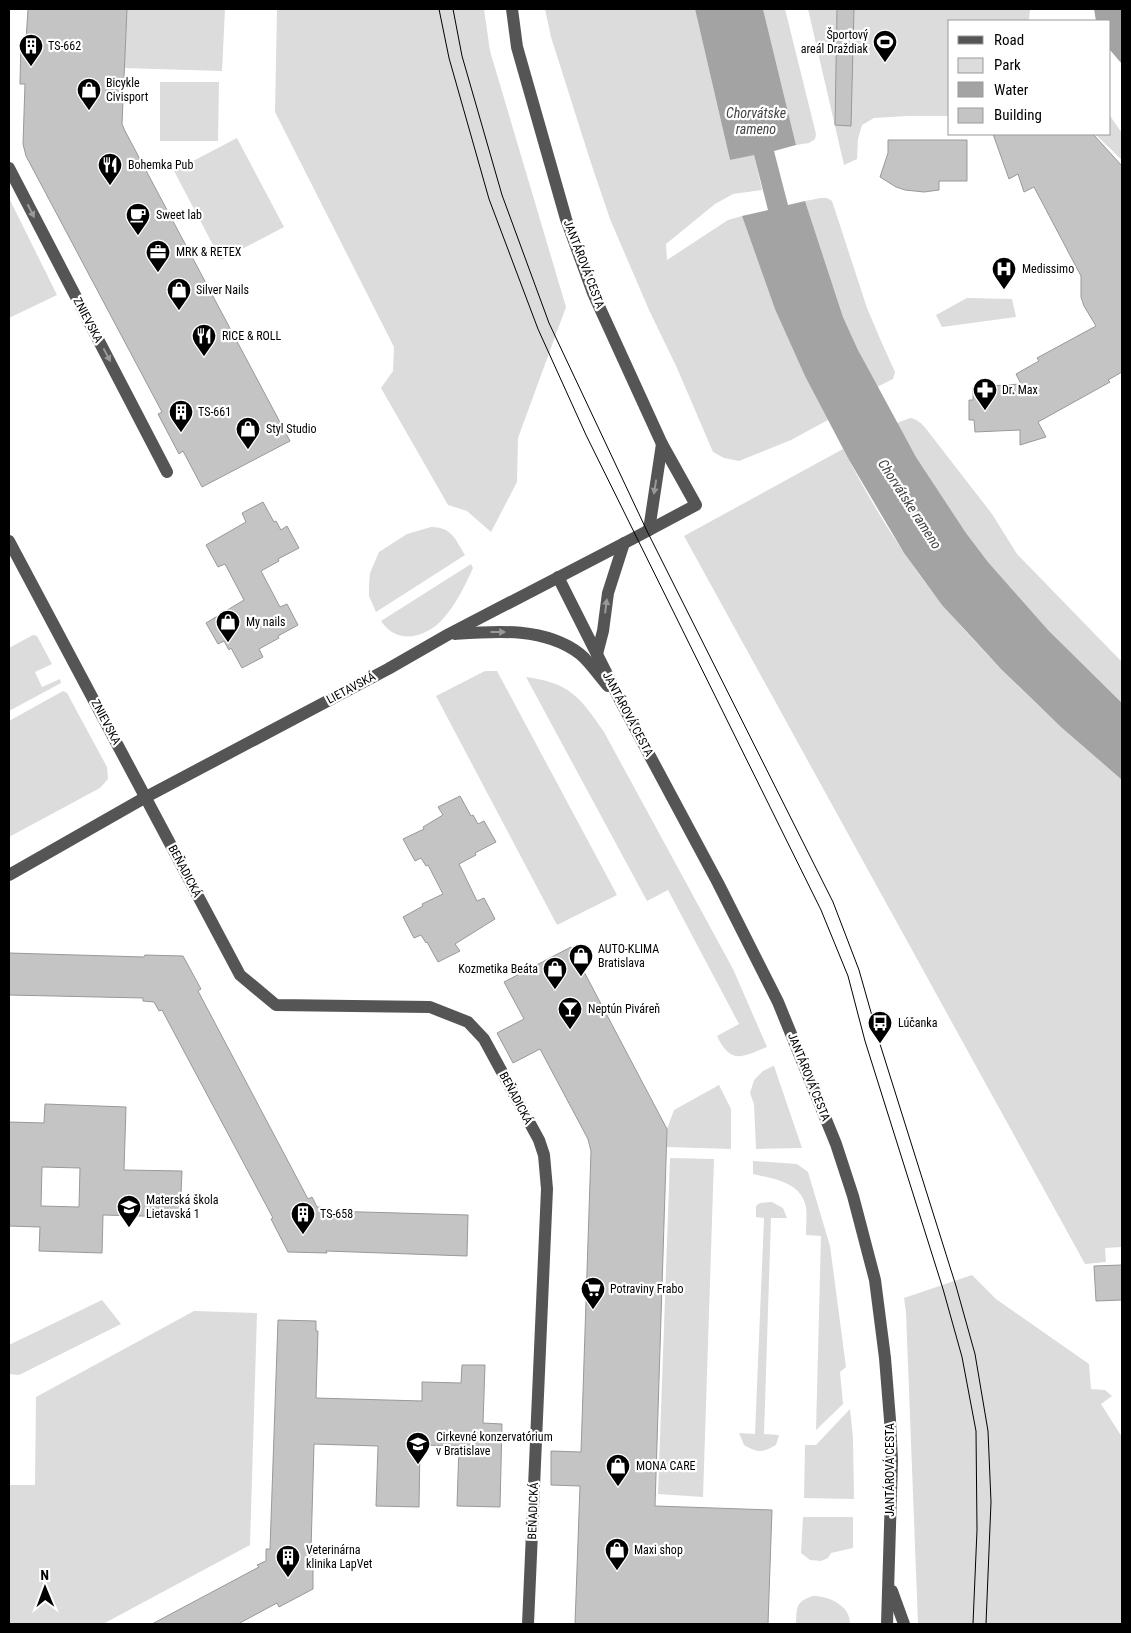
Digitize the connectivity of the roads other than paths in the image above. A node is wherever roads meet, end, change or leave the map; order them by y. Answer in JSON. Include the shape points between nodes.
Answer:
{"nodes":[{"id":1,"x":512,"y":9,"type":"edge"},
{"id":2,"x":9,"y":168,"type":"edge"},
{"id":3,"x":662,"y":444,"type":"junction"},
{"id":4,"x":168,"y":472,"type":"dead end"},
{"id":5,"x":696,"y":504,"type":"joint"},
{"id":6,"x":648,"y":530,"type":"junction"},
{"id":7,"x":9,"y":541,"type":"edge"},
{"id":8,"x":624,"y":543,"type":"junction"},
{"id":9,"x":558,"y":577,"type":"junction"},
{"id":10,"x":449,"y":634,"type":"junction"},
{"id":11,"x":597,"y":654,"type":"junction"},
{"id":12,"x":621,"y":702,"type":"junction"},
{"id":13,"x":146,"y":797,"type":"junction"},
{"id":14,"x":9,"y":875,"type":"edge"},
{"id":15,"x":888,"y":1580,"type":"junction"},
{"id":16,"x":528,"y":1624,"type":"edge"},
{"id":17,"x":887,"y":1624,"type":"edge"},
{"id":18,"x":904,"y":1624,"type":"edge"}],
"edges":[{"from":1,"to":3,"type":"street","name":"JANTÁROVÁ CESTA","via":[[517,47],[566,219],[594,293]]},
{"from":2,"to":4,"type":"street","name":"ZNIEVSKA","one_way":true},
{"from":3,"to":5,"type":"street","name":"JANTÁROVÁ CESTA"},
{"from":3,"to":6,"type":"street","one_way":true},
{"from":5,"to":6,"type":"street","name":"LIETAVSKÁ"},
{"from":6,"to":8,"type":"street","name":"LIETAVSKÁ"},
{"from":7,"to":13,"type":"street","name":"ZNIEVSKA"},
{"from":8,"to":9,"type":"street","name":"LIETAVSKÁ"},
{"from":11,"to":8,"type":"street","one_way":true,"via":[[608,593]]},
{"from":9,"to":10,"type":"street","name":"LIETAVSKÁ"},
{"from":9,"to":11,"type":"street","name":"JANTÁROVÁ CESTA"},
{"from":10,"to":12,"type":"street","one_way":true,"via":[[502,631],[540,636],[562,643],[581,655]]},
{"from":10,"to":13,"type":"street","name":"LIETAVSKÁ"},
{"from":11,"to":12,"type":"street","name":"JANTÁROVÁ CESTA"},
{"from":12,"to":15,"type":"street","name":"JANTÁROVÁ CESTA","via":[[778,1002],[836,1144],[853,1196],[875,1280],[885,1358],[892,1461]]},
{"from":13,"to":14,"type":"street","name":"LIETAVSKÁ"},
{"from":13,"to":16,"type":"street","name":"BEŇADICKÁ","via":[[240,975],[276,1005],[430,1007],[468,1022],[484,1039],[539,1140],[544,1155],[547,1189]]},
{"from":15,"to":17,"type":"street","name":"JANTÁROVÁ CESTA"},
{"from":15,"to":18,"type":"street"}]}
